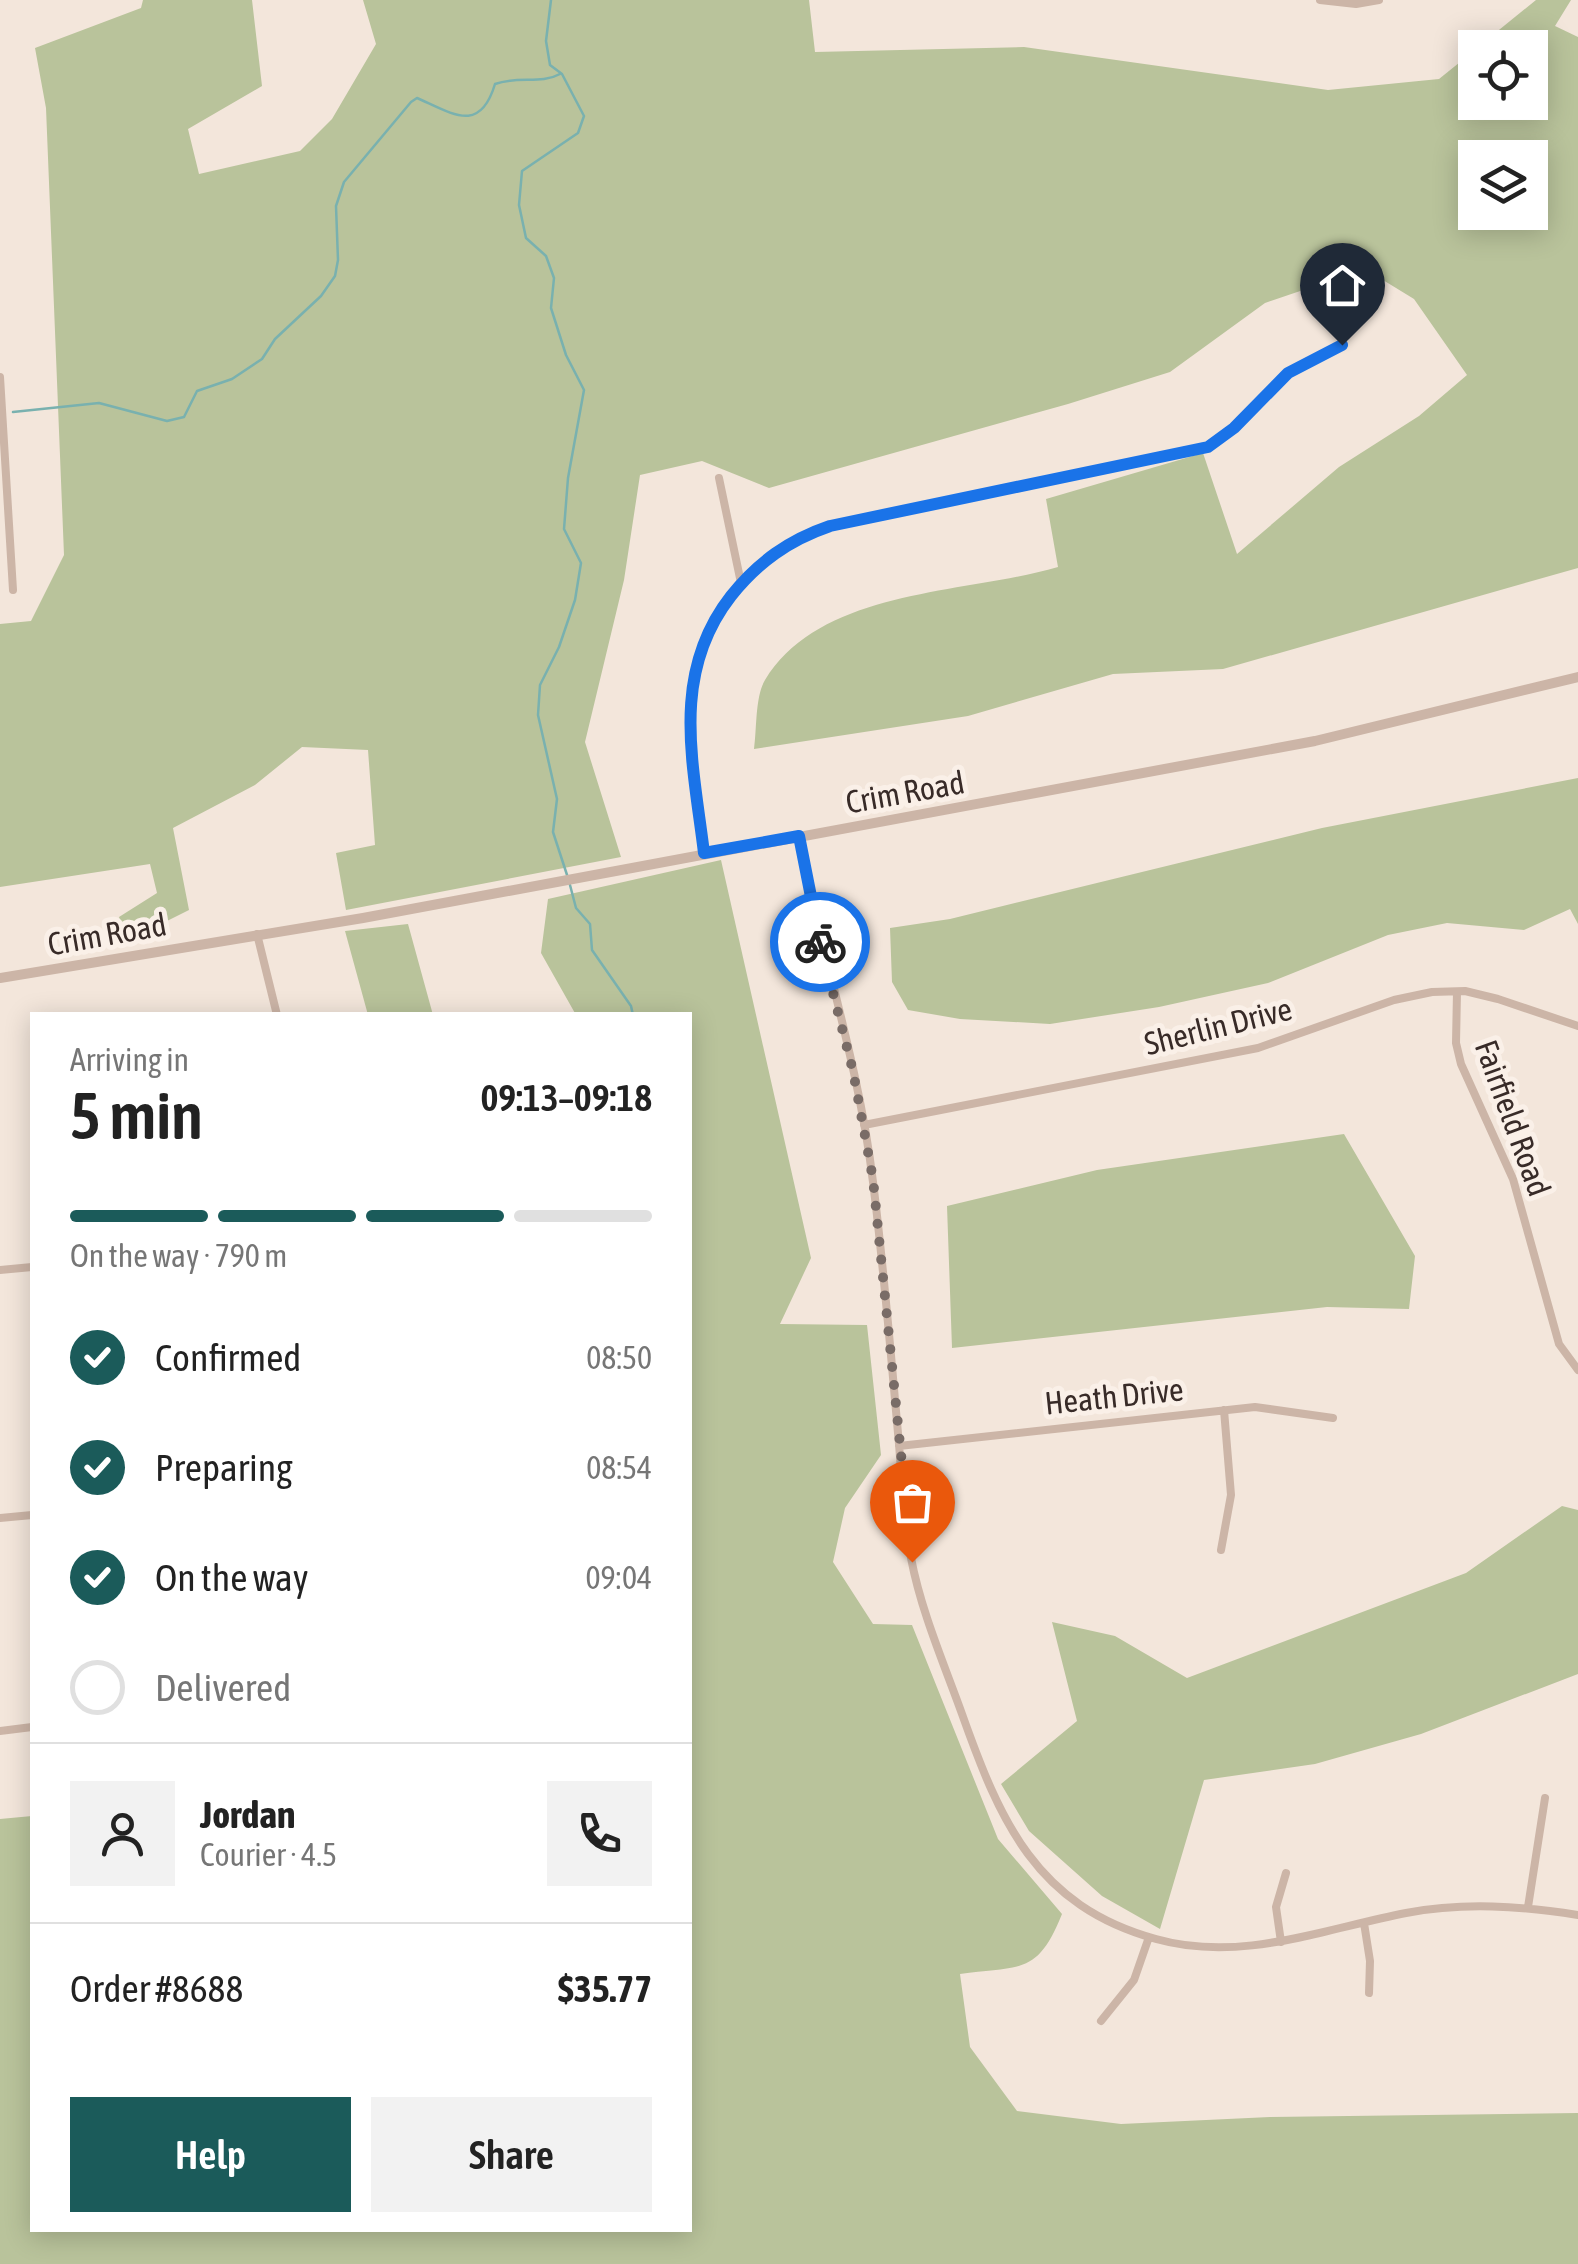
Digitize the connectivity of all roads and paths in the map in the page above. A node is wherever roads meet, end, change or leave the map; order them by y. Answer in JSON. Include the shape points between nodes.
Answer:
{"nodes":[{"id":1,"x":1320,"y":0,"type":"edge"},
{"id":2,"x":1378,"y":0,"type":"edge"},
{"id":3,"x":1342,"y":345,"type":"dead end"},
{"id":4,"x":0,"y":377,"type":"edge"},
{"id":5,"x":718,"y":478,"type":"dead end"},
{"id":6,"x":741,"y":583,"type":"junction"},
{"id":7,"x":13,"y":590,"type":"dead end"},
{"id":8,"x":1578,"y":678,"type":"edge"},
{"id":9,"x":799,"y":836,"type":"junction"},
{"id":10,"x":704,"y":853,"type":"junction"},
{"id":11,"x":257,"y":934,"type":"junction"},
{"id":12,"x":0,"y":978,"type":"edge"},
{"id":13,"x":1457,"y":992,"type":"junction"},
{"id":14,"x":276,"y":1012,"type":"edge"},
{"id":15,"x":1578,"y":1026,"type":"edge"},
{"id":16,"x":864,"y":1124,"type":"junction"},
{"id":17,"x":30,"y":1267,"type":"edge"},
{"id":18,"x":0,"y":1270,"type":"edge"},
{"id":19,"x":1578,"y":1370,"type":"edge"},
{"id":20,"x":1224,"y":1410,"type":"junction"},
{"id":21,"x":1334,"y":1418,"type":"dead end"},
{"id":22,"x":899,"y":1446,"type":"junction"},
{"id":23,"x":30,"y":1514,"type":"edge"},
{"id":24,"x":0,"y":1518,"type":"edge"},
{"id":25,"x":1221,"y":1550,"type":"dead end"},
{"id":26,"x":30,"y":1727,"type":"edge"},
{"id":27,"x":0,"y":1731,"type":"edge"},
{"id":28,"x":1544,"y":1798,"type":"dead end"},
{"id":29,"x":1286,"y":1873,"type":"dead end"},
{"id":30,"x":1528,"y":1907,"type":"junction"},
{"id":31,"x":1578,"y":1915,"type":"edge"},
{"id":32,"x":1364,"y":1923,"type":"junction"},
{"id":33,"x":1149,"y":1937,"type":"junction"},
{"id":34,"x":1281,"y":1942,"type":"junction"},
{"id":35,"x":1369,"y":1994,"type":"dead end"},
{"id":36,"x":1102,"y":2021,"type":"dead end"}],
"edges":[{"from":1,"to":2,"type":"street"},
{"from":3,"to":6,"type":"street","via":[[1288,373],[1208,447],[830,526],[800,536]]},
{"from":4,"to":7,"type":"street"},
{"from":5,"to":6,"type":"street"},
{"from":6,"to":10,"type":"street","via":[[710,626],[690,695]]},
{"from":8,"to":9,"type":"street","name":"Crim Road","via":[[1315,741]]},
{"from":9,"to":10,"type":"street","name":"Crim Road"},
{"from":9,"to":16,"type":"street"},
{"from":10,"to":11,"type":"street","name":"Crim Road"},
{"from":11,"to":12,"type":"street","name":"Crim Road"},
{"from":11,"to":14,"type":"street"},
{"from":13,"to":15,"type":"street","name":"Sherlin Drive","via":[[1498,998]]},
{"from":13,"to":16,"type":"street","name":"Sherlin Drive","via":[[1394,1000],[1258,1048]]},
{"from":13,"to":19,"type":"street","name":"Fairfield Road","via":[[1461,1064],[1513,1180],[1559,1344]]},
{"from":16,"to":22,"type":"street"},
{"from":17,"to":18,"type":"street"},
{"from":20,"to":21,"type":"street","name":"Heath Drive","via":[[1270,1408]]},
{"from":20,"to":22,"type":"street","name":"Heath Drive"},
{"from":20,"to":25,"type":"street","via":[[1231,1495]]},
{"from":22,"to":33,"type":"street","via":[[917,1580],[981,1768],[1014,1839],[1072,1898]]},
{"from":23,"to":24,"type":"street"},
{"from":26,"to":27,"type":"street"},
{"from":28,"to":30,"type":"street"},
{"from":29,"to":34,"type":"street","via":[[1276,1907]]},
{"from":30,"to":31,"type":"street"},
{"from":30,"to":32,"type":"street","via":[[1452,1907]]},
{"from":32,"to":34,"type":"street"},
{"from":32,"to":35,"type":"street"},
{"from":33,"to":34,"type":"street","via":[[1213,1948]]},
{"from":33,"to":36,"type":"street","via":[[1134,1980]]}]}
